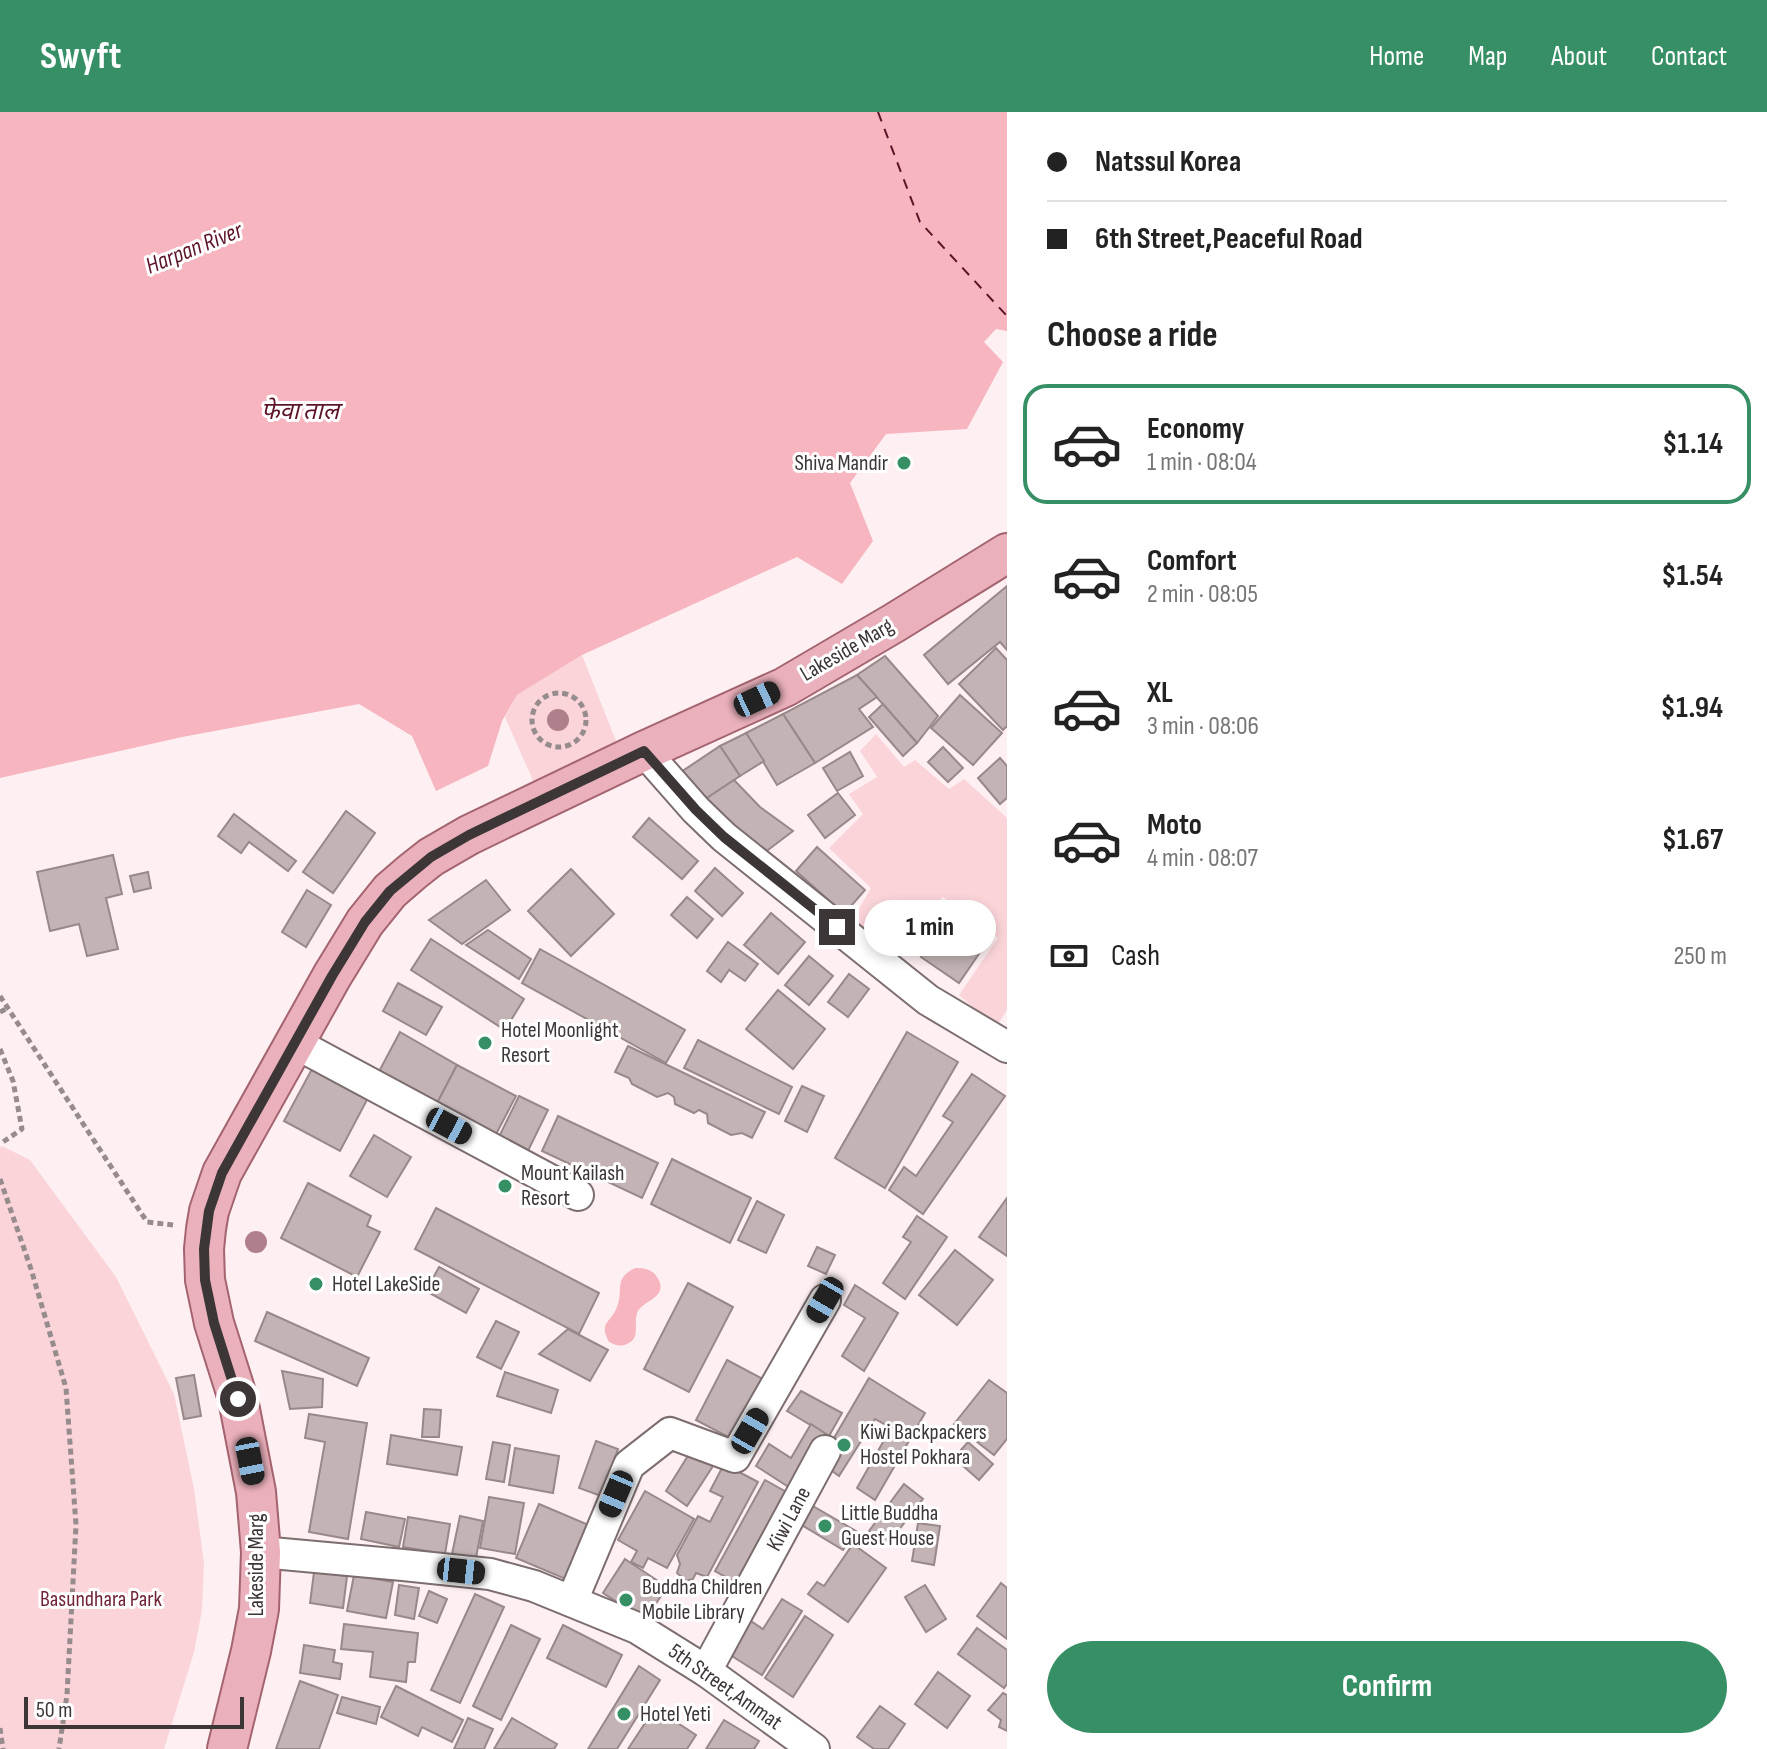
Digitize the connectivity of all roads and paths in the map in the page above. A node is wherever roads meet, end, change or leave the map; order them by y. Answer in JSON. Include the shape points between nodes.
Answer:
{"nodes":[{"id":1,"x":1007,"y":553,"type":"edge"},
{"id":2,"x":570,"y":745,"type":"joint"},
{"id":3,"x":644,"y":751,"type":"junction"},
{"id":4,"x":0,"y":996,"type":"edge"},
{"id":5,"x":8,"y":1008,"type":"junction"},
{"id":6,"x":0,"y":1012,"type":"edge"},
{"id":7,"x":295,"y":1043,"type":"junction"},
{"id":8,"x":1007,"y":1047,"type":"edge"},
{"id":9,"x":0,"y":1049,"type":"edge"},
{"id":10,"x":0,"y":1144,"type":"edge"},
{"id":11,"x":0,"y":1179,"type":"edge"},
{"id":12,"x":578,"y":1195,"type":"dead end"},
{"id":13,"x":206,"y":1229,"type":"junction"},
{"id":14,"x":825,"y":1300,"type":"dead end"},
{"id":15,"x":825,"y":1451,"type":"dead end"},
{"id":16,"x":261,"y":1552,"type":"junction"},
{"id":17,"x":572,"y":1601,"type":"junction"},
{"id":18,"x":706,"y":1671,"type":"junction"},
{"id":19,"x":0,"y":1728,"type":"edge"},
{"id":20,"x":3,"y":1749,"type":"edge"},
{"id":21,"x":59,"y":1749,"type":"edge"},
{"id":22,"x":227,"y":1749,"type":"edge"},
{"id":23,"x":814,"y":1749,"type":"edge"}],
"edges":[{"from":1,"to":3,"type":"main road","name":"Lakeside Marg","via":[[785,687]]},
{"from":2,"to":2,"type":"path","via":[[583,733],[582,706],[567,695],[542,698],[533,730],[552,747]]},
{"from":3,"to":7,"type":"main road","name":"Lakeside Marg","via":[[469,835],[412,872],[365,922]]},
{"from":3,"to":8,"type":"street","via":[[724,837],[928,1000]]},
{"from":4,"to":5,"type":"path"},
{"from":5,"to":6,"type":"path"},
{"from":5,"to":13,"type":"path","via":[[147,1222]]},
{"from":7,"to":12,"type":"street"},
{"from":7,"to":13,"type":"main road","name":"Lakeside Marg","via":[[222,1173]]},
{"from":9,"to":10,"type":"path","via":[[13,1081],[22,1129]]},
{"from":11,"to":21,"type":"path","via":[[66,1388],[76,1525]]},
{"from":13,"to":16,"type":"main road","name":"Lakeside Marg","via":[[205,1280],[238,1399]]},
{"from":14,"to":17,"type":"street","via":[[735,1457],[670,1433],[629,1465]]},
{"from":15,"to":18,"type":"street","name":"Kiwi Lane"},
{"from":16,"to":17,"type":"street","name":"5th Street,Ammat","via":[[490,1574]]},
{"from":16,"to":22,"type":"main road","name":"Lakeside Marg","via":[[259,1609]]},
{"from":17,"to":18,"type":"street","name":"5th Street,Ammat","via":[[637,1628]]},
{"from":18,"to":23,"type":"street","name":"5th Street,Ammat"},
{"from":19,"to":20,"type":"path"}]}
